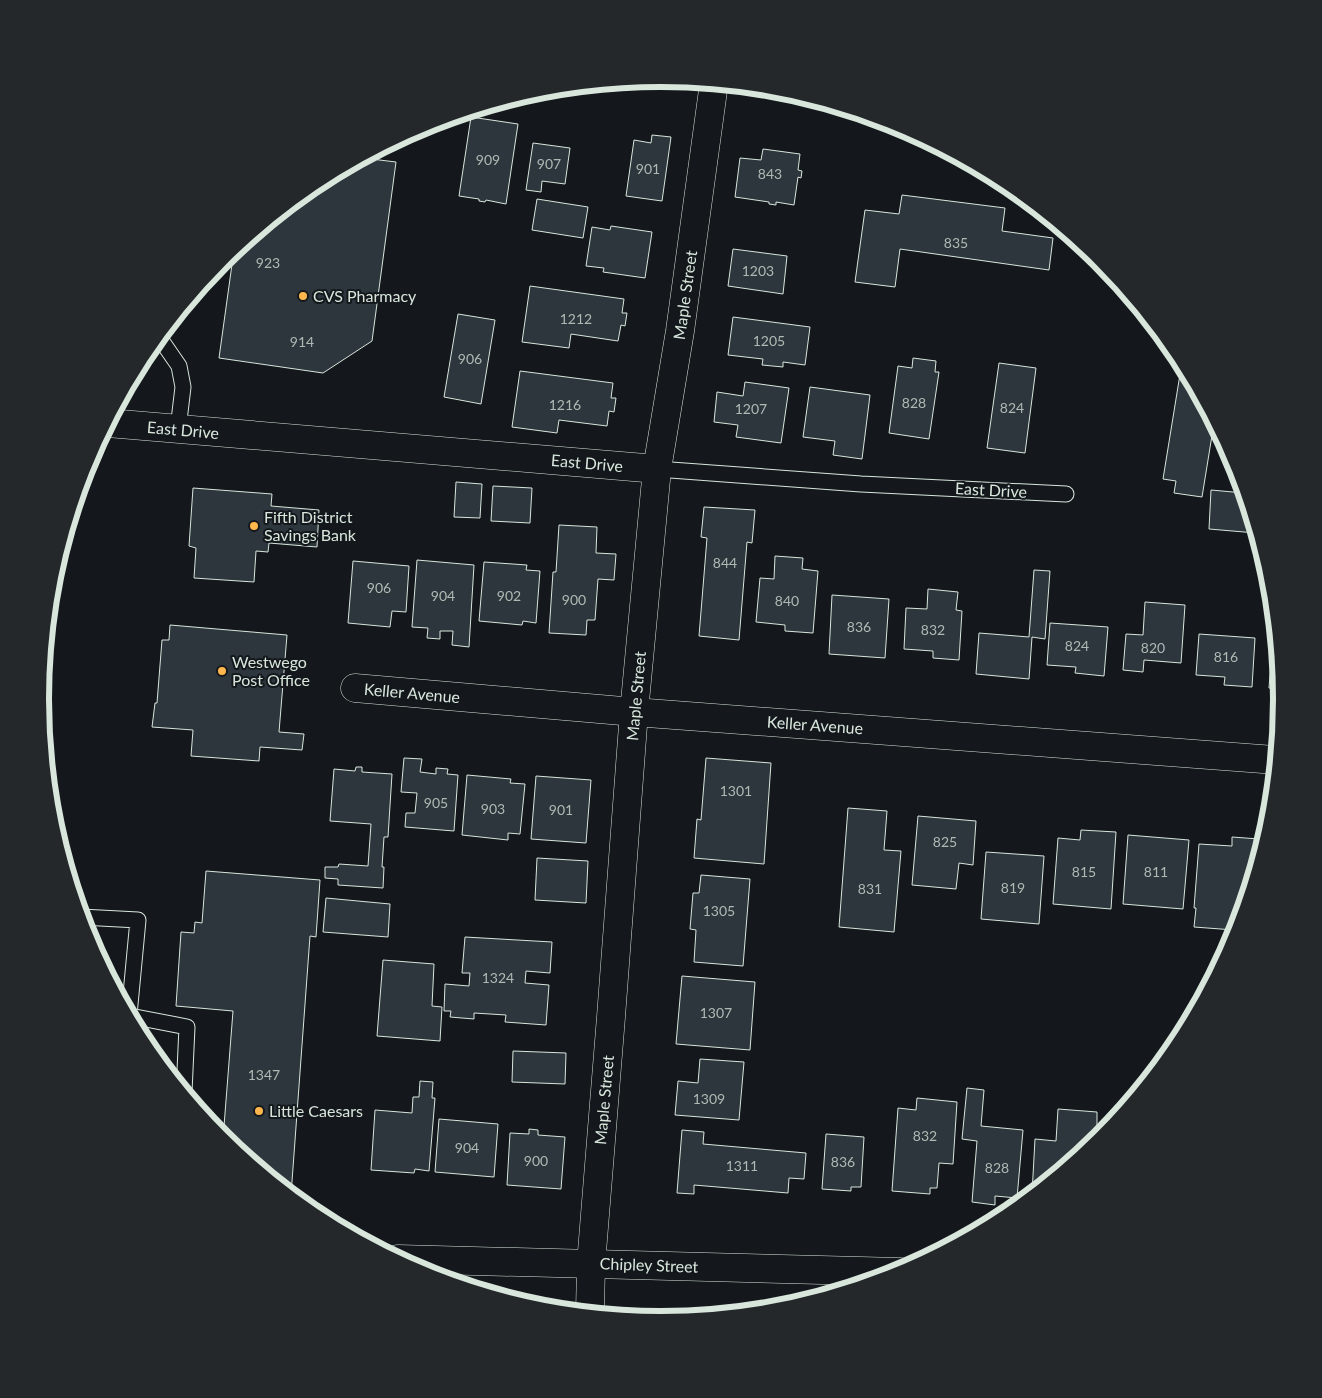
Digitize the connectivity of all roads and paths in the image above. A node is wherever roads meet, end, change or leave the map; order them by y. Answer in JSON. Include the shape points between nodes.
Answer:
{"nodes":[{"id":1,"x":713,"y":89,"type":"edge"},
{"id":2,"x":163,"y":343,"type":"edge"},
{"id":3,"x":114,"y":424,"type":"edge"},
{"id":4,"x":178,"y":429,"type":"junction"},
{"id":5,"x":657,"y":469,"type":"junction"},
{"id":6,"x":1066,"y":494,"type":"dead end"},
{"id":7,"x":355,"y":688,"type":"dead end"},
{"id":8,"x":634,"y":712,"type":"junction"},
{"id":9,"x":1270,"y":760,"type":"edge"},
{"id":10,"x":89,"y":917,"type":"edge"},
{"id":11,"x":130,"y":1003,"type":"edge"},
{"id":12,"x":138,"y":1017,"type":"edge"},
{"id":13,"x":184,"y":1083,"type":"edge"},
{"id":14,"x":417,"y":1260,"type":"edge"},
{"id":15,"x":591,"y":1264,"type":"junction"},
{"id":16,"x":878,"y":1271,"type":"edge"},
{"id":17,"x":590,"y":1307,"type":"edge"}],
"edges":[{"from":1,"to":5,"type":"street","name":"Maple Street","via":[[680,332]]},
{"from":2,"to":4,"type":"lane","via":[[179,366],[183,387]]},
{"from":3,"to":4,"type":"street","name":"East Drive"},
{"from":4,"to":5,"type":"street","name":"East Drive"},
{"from":5,"to":6,"type":"lane","name":"East Drive","via":[[861,484]]},
{"from":5,"to":8,"type":"street","name":"Maple Street"},
{"from":7,"to":8,"type":"street","name":"Keller Avenue"},
{"from":8,"to":9,"type":"street","name":"Keller Avenue"},
{"from":8,"to":15,"type":"street","name":"Maple Street"},
{"from":10,"to":11,"type":"lane","via":[[138,920]]},
{"from":12,"to":13,"type":"lane","via":[[187,1027]]},
{"from":14,"to":15,"type":"street","name":"Chipley Street"},
{"from":15,"to":16,"type":"street","name":"Chipley Street"},
{"from":15,"to":17,"type":"street","name":"Maple Street"}]}
